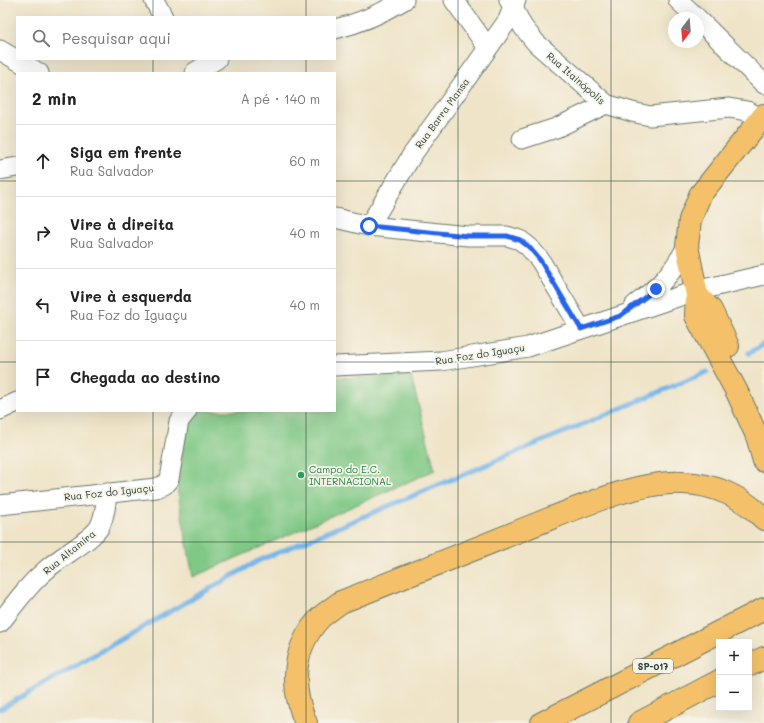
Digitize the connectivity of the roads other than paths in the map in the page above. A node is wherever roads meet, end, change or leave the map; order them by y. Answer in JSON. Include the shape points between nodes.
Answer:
{"nodes":[{"id":1,"x":154,"y":0,"type":"edge"},
{"id":2,"x":404,"y":0,"type":"edge"},
{"id":3,"x":454,"y":0,"type":"edge"},
{"id":4,"x":678,"y":0,"type":"edge"},
{"id":5,"x":513,"y":3,"type":"edge"},
{"id":6,"x":690,"y":12,"type":"edge"},
{"id":7,"x":162,"y":16,"type":"edge"},
{"id":8,"x":704,"y":26,"type":"edge"},
{"id":9,"x":336,"y":29,"type":"edge"},
{"id":10,"x":488,"y":48,"type":"junction"},
{"id":11,"x":0,"y":50,"type":"edge"},
{"id":12,"x":16,"y":59,"type":"edge"},
{"id":13,"x":17,"y":60,"type":"edge"},
{"id":14,"x":214,"y":60,"type":"edge"},
{"id":15,"x":193,"y":68,"type":"edge"},
{"id":16,"x":37,"y":72,"type":"edge"},
{"id":17,"x":764,"y":84,"type":"edge"},
{"id":18,"x":606,"y":104,"type":"junction"},
{"id":19,"x":763,"y":116,"type":"edge"},
{"id":20,"x":522,"y":140,"type":"dead end"},
{"id":21,"x":16,"y":167,"type":"edge"},
{"id":22,"x":0,"y":170,"type":"edge"},
{"id":23,"x":336,"y":218,"type":"edge"},
{"id":24,"x":369,"y":226,"type":"junction"},
{"id":25,"x":687,"y":246,"type":"junction"},
{"id":26,"x":764,"y":275,"type":"edge"},
{"id":27,"x":696,"y":293,"type":"junction"},
{"id":28,"x":620,"y":316,"type":"junction"},
{"id":29,"x":581,"y":329,"type":"junction"},
{"id":30,"x":336,"y":366,"type":"edge"},
{"id":31,"x":16,"y":402,"type":"edge"},
{"id":32,"x":0,"y":410,"type":"edge"},
{"id":33,"x":186,"y":412,"type":"edge"},
{"id":34,"x":764,"y":414,"type":"edge"},
{"id":35,"x":761,"y":438,"type":"edge"},
{"id":36,"x":764,"y":461,"type":"edge"},
{"id":37,"x":107,"y":493,"type":"junction"},
{"id":38,"x":0,"y":505,"type":"edge"},
{"id":39,"x":764,"y":519,"type":"edge"},
{"id":40,"x":764,"y":609,"type":"edge"},
{"id":41,"x":0,"y":623,"type":"edge"},
{"id":42,"x":764,"y":658,"type":"edge"},
{"id":43,"x":752,"y":664,"type":"edge"},
{"id":44,"x":716,"y":683,"type":"edge"},
{"id":45,"x":306,"y":723,"type":"edge"},
{"id":46,"x":542,"y":723,"type":"edge"},
{"id":47,"x":639,"y":723,"type":"edge"}],
"edges":[{"from":1,"to":7,"type":"street"},
{"from":2,"to":9,"type":"street","via":[[379,16]]},
{"from":3,"to":10,"type":"street"},
{"from":4,"to":6,"type":"street"},
{"from":5,"to":10,"type":"street","name":"Rua Barra Mansa","via":[[508,20]]},
{"from":5,"to":18,"type":"street","name":"Rua Itainópolis","via":[[523,27],[536,43]]},
{"from":8,"to":17,"type":"street"},
{"from":10,"to":24,"type":"street","name":"Rua Barra Mansa","via":[[412,156]]},
{"from":11,"to":12,"type":"street"},
{"from":13,"to":16,"type":"street"},
{"from":14,"to":15,"type":"street"},
{"from":18,"to":19,"type":"street","name":"Rua Itainópolis","via":[[650,116],[729,108]]},
{"from":18,"to":20,"type":"street","via":[[556,128]]},
{"from":19,"to":25,"type":"main road","via":[[700,195],[690,220]]},
{"from":21,"to":22,"type":"street"},
{"from":23,"to":24,"type":"street"},
{"from":24,"to":29,"type":"street","via":[[468,236],[507,236],[520,240],[540,260]]},
{"from":25,"to":27,"type":"main road"},
{"from":25,"to":28,"type":"street","name":"Rua Foz do Iguaçu","via":[[670,275]]},
{"from":26,"to":27,"type":"street","name":"Rua Foz do Iguaçu"},
{"from":27,"to":28,"type":"street","name":"Rua Foz do Iguaçu"},
{"from":27,"to":34,"type":"main road","via":[[711,310]]},
{"from":27,"to":35,"type":"main road","via":[[696,316]]},
{"from":28,"to":29,"type":"street","name":"Rua Foz do Iguaçu"},
{"from":29,"to":30,"type":"street","name":"Rua Foz do Iguaçu","via":[[528,347],[441,361]]},
{"from":31,"to":32,"type":"street"},
{"from":33,"to":37,"type":"street","name":"Rua Foz do Iguaçu","via":[[179,421],[169,479],[156,488]]},
{"from":35,"to":36,"type":"main road"},
{"from":37,"to":38,"type":"street","name":"Rua Foz do Iguaçu"},
{"from":37,"to":41,"type":"street","name":"Rua Altamira","via":[[100,527],[46,569]]},
{"from":39,"to":45,"type":"main road","via":[[737,498],[712,487],[682,483],[649,486],[595,501],[341,602],[321,617],[310,631],[297,658],[295,683],[299,707]]},
{"from":40,"to":46,"type":"main road","number":"SP-017"},
{"from":42,"to":43,"type":"main road"},
{"from":44,"to":47,"type":"main road"}]}
